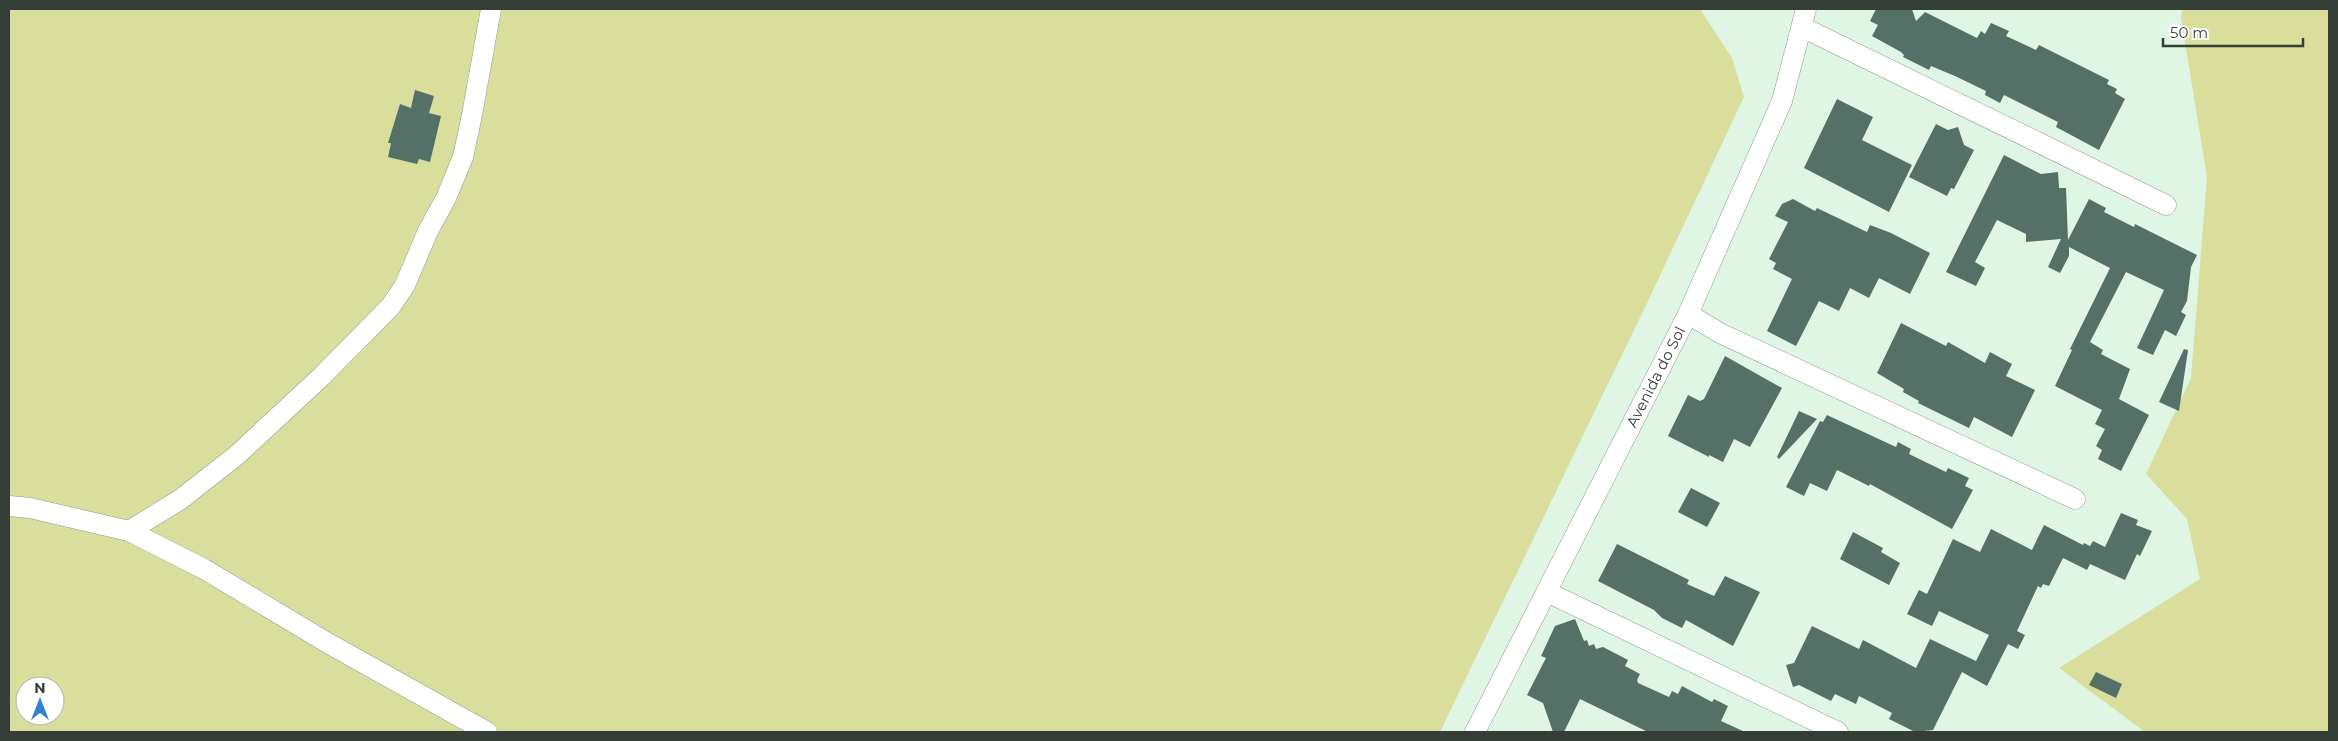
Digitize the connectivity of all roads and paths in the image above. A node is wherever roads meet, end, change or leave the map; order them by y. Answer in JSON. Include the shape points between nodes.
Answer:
{"nodes":[{"id":1,"x":491,"y":9,"type":"edge"},
{"id":2,"x":1804,"y":18,"type":"edge"},
{"id":3,"x":2166,"y":204,"type":"dead end"},
{"id":4,"x":1688,"y":314,"type":"junction"},
{"id":5,"x":2075,"y":499,"type":"dead end"},
{"id":6,"x":9,"y":506,"type":"edge"},
{"id":7,"x":129,"y":531,"type":"junction"},
{"id":8,"x":1547,"y":592,"type":"junction"},
{"id":9,"x":486,"y":732,"type":"edge"},
{"id":10,"x":1475,"y":732,"type":"edge"},
{"id":11,"x":1838,"y":732,"type":"edge"}],
"edges":[{"from":1,"to":7,"type":"street","via":[[463,157],[406,286],[391,306],[322,376],[237,455],[182,499]]},
{"from":2,"to":3,"type":"street"},
{"from":2,"to":4,"type":"street","name":"Avenida do Sol","via":[[1782,101]]},
{"from":4,"to":5,"type":"street","via":[[1720,333]]},
{"from":4,"to":8,"type":"street","name":"Avenida do Sol"},
{"from":6,"to":7,"type":"street"},
{"from":7,"to":9,"type":"street","via":[[204,570]]},
{"from":8,"to":10,"type":"street","name":"Avenida do Sol"},
{"from":8,"to":11,"type":"street"}]}
